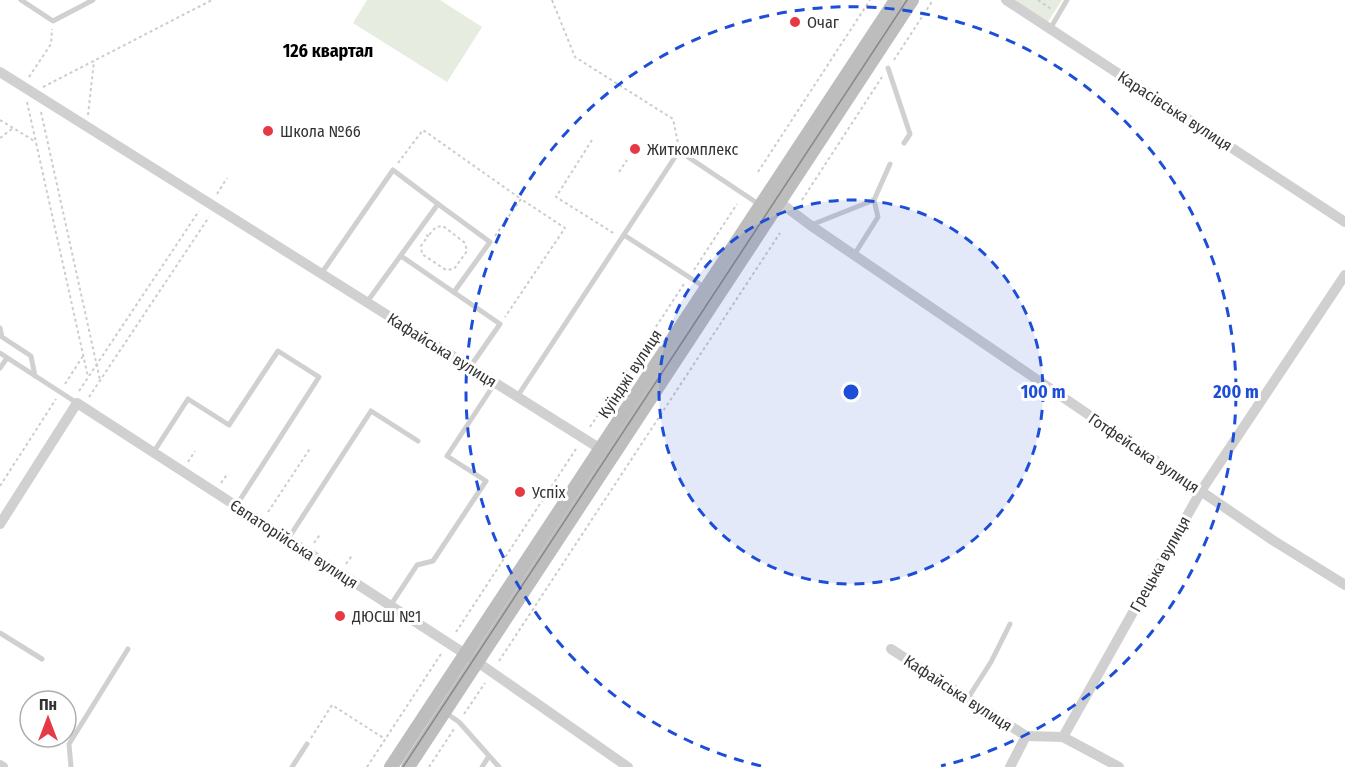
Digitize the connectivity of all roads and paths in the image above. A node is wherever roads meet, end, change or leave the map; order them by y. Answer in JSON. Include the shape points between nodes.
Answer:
{"nodes":[{"id":1,"x":21,"y":0,"type":"edge"},
{"id":2,"x":93,"y":0,"type":"edge"},
{"id":3,"x":212,"y":0,"type":"edge"},
{"id":4,"x":552,"y":0,"type":"edge"},
{"id":5,"x":870,"y":0,"type":"edge"},
{"id":6,"x":896,"y":0,"type":"edge"},
{"id":7,"x":912,"y":0,"type":"edge"},
{"id":8,"x":933,"y":0,"type":"edge"},
{"id":9,"x":1006,"y":0,"type":"edge"},
{"id":10,"x":1038,"y":0,"type":"edge"},
{"id":11,"x":1067,"y":0,"type":"edge"},
{"id":12,"x":1059,"y":14,"type":"junction"},
{"id":13,"x":1050,"y":28,"type":"junction"},
{"id":14,"x":52,"y":34,"type":"dead end"},
{"id":15,"x":94,"y":61,"type":"junction"},
{"id":16,"x":888,"y":68,"type":"junction"},
{"id":17,"x":0,"y":72,"type":"edge"},
{"id":18,"x":31,"y":91,"type":"junction"},
{"id":19,"x":0,"y":120,"type":"edge"},
{"id":20,"x":87,"y":126,"type":"junction"},
{"id":21,"x":13,"y":128,"type":"junction"},
{"id":22,"x":0,"y":138,"type":"edge"},
{"id":23,"x":592,"y":140,"type":"dead end"},
{"id":24,"x":36,"y":142,"type":"junction"},
{"id":25,"x":904,"y":143,"type":"dead end"},
{"id":26,"x":679,"y":152,"type":"junction"},
{"id":27,"x":627,"y":160,"type":"dead end"},
{"id":28,"x":890,"y":164,"type":"dead end"},
{"id":29,"x":393,"y":170,"type":"junction"},
{"id":30,"x":619,"y":172,"type":"dead end"},
{"id":31,"x":758,"y":172,"type":"dead end"},
{"id":32,"x":227,"y":178,"type":"dead end"},
{"id":33,"x":522,"y":199,"type":"junction"},
{"id":34,"x":802,"y":200,"type":"dead end"},
{"id":35,"x":874,"y":200,"type":"junction"},
{"id":36,"x":770,"y":203,"type":"junction"},
{"id":37,"x":211,"y":204,"type":"junction"},
{"id":38,"x":438,"y":204,"type":"junction"},
{"id":39,"x":737,"y":204,"type":"dead end"},
{"id":40,"x":1345,"y":222,"type":"edge"},
{"id":41,"x":810,"y":225,"type":"junction"},
{"id":42,"x":420,"y":230,"type":"junction"},
{"id":43,"x":780,"y":233,"type":"dead end"},
{"id":44,"x":428,"y":236,"type":"junction"},
{"id":45,"x":623,"y":237,"type":"junction"},
{"id":46,"x":490,"y":242,"type":"junction"},
{"id":47,"x":854,"y":255,"type":"junction"},
{"id":48,"x":401,"y":256,"type":"junction"},
{"id":49,"x":321,"y":274,"type":"junction"},
{"id":50,"x":1345,"y":275,"type":"edge"},
{"id":51,"x":689,"y":277,"type":"junction"},
{"id":52,"x":454,"y":292,"type":"junction"},
{"id":53,"x":712,"y":292,"type":"junction"},
{"id":54,"x":367,"y":302,"type":"junction"},
{"id":55,"x":500,"y":324,"type":"junction"},
{"id":56,"x":0,"y":328,"type":"edge"},
{"id":57,"x":0,"y":353,"type":"edge"},
{"id":58,"x":83,"y":356,"type":"junction"},
{"id":59,"x":7,"y":358,"type":"junction"},
{"id":60,"x":97,"y":364,"type":"junction"},
{"id":61,"x":470,"y":367,"type":"junction"},
{"id":62,"x":0,"y":368,"type":"edge"},
{"id":63,"x":35,"y":376,"type":"junction"},
{"id":64,"x":88,"y":377,"type":"junction"},
{"id":65,"x":100,"y":380,"type":"junction"},
{"id":66,"x":495,"y":383,"type":"junction"},
{"id":67,"x":60,"y":392,"type":"junction"},
{"id":68,"x":517,"y":397,"type":"junction"},
{"id":69,"x":77,"y":403,"type":"junction"},
{"id":70,"x":590,"y":427,"type":"dead end"},
{"id":71,"x":418,"y":441,"type":"dead end"},
{"id":72,"x":311,"y":447,"type":"dead end"},
{"id":73,"x":576,"y":449,"type":"dead end"},
{"id":74,"x":153,"y":453,"type":"junction"},
{"id":75,"x":606,"y":453,"type":"junction"},
{"id":76,"x":0,"y":486,"type":"edge"},
{"id":77,"x":1201,"y":491,"type":"junction"},
{"id":78,"x":236,"y":506,"type":"junction"},
{"id":79,"x":262,"y":523,"type":"junction"},
{"id":80,"x":0,"y":524,"type":"edge"},
{"id":81,"x":288,"y":539,"type":"junction"},
{"id":82,"x":1345,"y":585,"type":"edge"},
{"id":83,"x":390,"y":606,"type":"junction"},
{"id":84,"x":1010,"y":624,"type":"dead end"},
{"id":85,"x":456,"y":632,"type":"dead end"},
{"id":86,"x":0,"y":633,"type":"edge"},
{"id":87,"x":128,"y":649,"type":"dead end"},
{"id":88,"x":891,"y":649,"type":"dead end"},
{"id":89,"x":441,"y":654,"type":"dead end"},
{"id":90,"x":471,"y":658,"type":"junction"},
{"id":91,"x":42,"y":659,"type":"dead end"},
{"id":92,"x":499,"y":661,"type":"dead end"},
{"id":93,"x":967,"y":698,"type":"junction"},
{"id":94,"x":438,"y":708,"type":"junction"},
{"id":95,"x":1026,"y":736,"type":"junction"},
{"id":96,"x":1063,"y":737,"type":"junction"},
{"id":97,"x":386,"y":739,"type":"junction"},
{"id":98,"x":307,"y":744,"type":"joint"},
{"id":99,"x":489,"y":756,"type":"junction"},
{"id":100,"x":615,"y":763,"type":"edge"},
{"id":101,"x":70,"y":767,"type":"edge"},
{"id":102,"x":292,"y":767,"type":"edge"},
{"id":103,"x":367,"y":767,"type":"edge"},
{"id":104,"x":391,"y":767,"type":"edge"},
{"id":105,"x":408,"y":767,"type":"edge"},
{"id":106,"x":482,"y":767,"type":"edge"},
{"id":107,"x":499,"y":767,"type":"edge"},
{"id":108,"x":628,"y":767,"type":"edge"},
{"id":109,"x":1010,"y":767,"type":"edge"},
{"id":110,"x":1119,"y":767,"type":"edge"}],
"edges":[{"from":1,"to":2,"type":"lane","via":[[53,21]]},
{"from":3,"to":15,"type":"path"},
{"from":4,"to":26,"type":"path","via":[[575,57],[673,119]]},
{"from":5,"to":31,"type":"path"},
{"from":6,"to":36,"type":"main road","name":"Куїнджі вулиця"},
{"from":7,"to":36,"type":"main road","name":"Куїнджі вулиця"},
{"from":8,"to":16,"type":"path"},
{"from":9,"to":13,"type":"street","name":"Карасівська вулиця"},
{"from":10,"to":12,"type":"path"},
{"from":11,"to":12,"type":"lane"},
{"from":12,"to":13,"type":"lane"},
{"from":13,"to":40,"type":"street","name":"Карасівська вулиця"},
{"from":14,"to":18,"type":"path"},
{"from":15,"to":18,"type":"path"},
{"from":15,"to":20,"type":"path"},
{"from":16,"to":25,"type":"lane","via":[[910,134]]},
{"from":16,"to":34,"type":"path"},
{"from":17,"to":18,"type":"street"},
{"from":18,"to":20,"type":"street"},
{"from":18,"to":24,"type":"path"},
{"from":18,"to":60,"type":"path"},
{"from":19,"to":21,"type":"path"},
{"from":20,"to":37,"type":"street"},
{"from":21,"to":22,"type":"path"},
{"from":21,"to":24,"type":"path"},
{"from":23,"to":45,"type":"path","via":[[556,197]]},
{"from":24,"to":58,"type":"path"},
{"from":26,"to":36,"type":"lane"},
{"from":26,"to":45,"type":"lane"},
{"from":27,"to":30,"type":"path"},
{"from":28,"to":35,"type":"lane"},
{"from":29,"to":33,"type":"path","via":[[423,130]]},
{"from":29,"to":38,"type":"lane"},
{"from":29,"to":49,"type":"lane"},
{"from":32,"to":37,"type":"path"},
{"from":33,"to":46,"type":"path"},
{"from":33,"to":55,"type":"path","via":[[565,228]]},
{"from":35,"to":41,"type":"lane"},
{"from":35,"to":47,"type":"lane","via":[[878,217]]},
{"from":36,"to":41,"type":"street","name":"Готфейська вулиця"},
{"from":36,"to":53,"type":"main road","name":"Куїнджі вулиця"},
{"from":37,"to":49,"type":"street","name":"Кафайська вулиця"},
{"from":37,"to":60,"type":"path"},
{"from":37,"to":65,"type":"path"},
{"from":38,"to":42,"type":"lane"},
{"from":38,"to":46,"type":"lane"},
{"from":39,"to":51,"type":"path"},
{"from":41,"to":47,"type":"street","name":"Готфейська вулиця"},
{"from":42,"to":44,"type":"path"},
{"from":42,"to":48,"type":"lane"},
{"from":43,"to":92,"type":"path"},
{"from":44,"to":44,"type":"path","via":[[421,246],[422,254],[446,270],[454,269],[467,251],[465,243],[443,226],[436,227]]},
{"from":45,"to":51,"type":"lane"},
{"from":45,"to":68,"type":"lane"},
{"from":46,"to":52,"type":"lane"},
{"from":47,"to":77,"type":"street","name":"Готфейська вулиця"},
{"from":48,"to":52,"type":"lane"},
{"from":48,"to":54,"type":"lane"},
{"from":49,"to":54,"type":"street","name":"Кафайська вулиця"},
{"from":50,"to":77,"type":"street","name":"Грецька вулиця"},
{"from":51,"to":53,"type":"lane"},
{"from":51,"to":70,"type":"path"},
{"from":52,"to":55,"type":"lane"},
{"from":53,"to":75,"type":"main road","name":"Куїнджі вулиця"},
{"from":54,"to":61,"type":"street","name":"Кафайська вулиця"},
{"from":55,"to":61,"type":"lane"},
{"from":56,"to":63,"type":"lane","via":[[2,337],[31,356]]},
{"from":57,"to":59,"type":"lane"},
{"from":58,"to":64,"type":"path"},
{"from":58,"to":67,"type":"path"},
{"from":59,"to":62,"type":"lane"},
{"from":59,"to":63,"type":"lane"},
{"from":60,"to":64,"type":"path"},
{"from":60,"to":65,"type":"path"},
{"from":61,"to":66,"type":"street","name":"Кафайська вулиця"},
{"from":63,"to":67,"type":"lane"},
{"from":64,"to":69,"type":"path"},
{"from":65,"to":69,"type":"path"},
{"from":66,"to":68,"type":"street","name":"Кафайська вулиця"},
{"from":66,"to":83,"type":"lane","via":[[447,456],[486,481],[433,561],[417,565]]},
{"from":67,"to":69,"type":"lane"},
{"from":67,"to":76,"type":"path"},
{"from":68,"to":75,"type":"street","name":"Кафайська вулиця"},
{"from":69,"to":74,"type":"street","name":"Євпаторійська вулиця"},
{"from":69,"to":80,"type":"street"},
{"from":71,"to":81,"type":"lane","via":[[371,411]]},
{"from":72,"to":79,"type":"path"},
{"from":73,"to":85,"type":"path"},
{"from":74,"to":78,"type":"street","name":"Євпаторійська вулиця"},
{"from":74,"to":78,"type":"lane","via":[[188,399],[229,425],[278,351],[286,356],[320,378]]},
{"from":75,"to":90,"type":"main road","name":"Куїнджі вулиця"},
{"from":77,"to":82,"type":"street","name":"Готфейська вулиця"},
{"from":77,"to":96,"type":"street","name":"Грецька вулиця"},
{"from":78,"to":79,"type":"street","name":"Євпаторійська вулиця"},
{"from":79,"to":81,"type":"street","name":"Євпаторійська вулиця"},
{"from":81,"to":83,"type":"street","name":"Євпаторійська вулиця"},
{"from":83,"to":90,"type":"street","name":"Євпаторійська вулиця"},
{"from":84,"to":93,"type":"lane"},
{"from":86,"to":91,"type":"lane"},
{"from":87,"to":101,"type":"lane","via":[[69,744]]},
{"from":88,"to":93,"type":"street","name":"Кафайська вулиця"},
{"from":89,"to":97,"type":"path"},
{"from":90,"to":94,"type":"main road","name":"Куїнджі вулиця"},
{"from":90,"to":100,"type":"street","name":"Євпаторійська вулиця"},
{"from":93,"to":95,"type":"street","name":"Кафайська вулиця"},
{"from":94,"to":99,"type":"lane","via":[[459,722]]},
{"from":94,"to":104,"type":"main road","name":"Куїнджі вулиця"},
{"from":94,"to":105,"type":"main road","name":"Куїнджі вулиця"},
{"from":95,"to":96,"type":"street"},
{"from":95,"to":109,"type":"street"},
{"from":96,"to":110,"type":"street"},
{"from":97,"to":98,"type":"path","via":[[332,705]]},
{"from":97,"to":103,"type":"path"},
{"from":98,"to":102,"type":"lane"},
{"from":99,"to":106,"type":"lane"},
{"from":99,"to":107,"type":"lane"},
{"from":100,"to":108,"type":"street","name":"Євпаторійська вулиця"}]}
